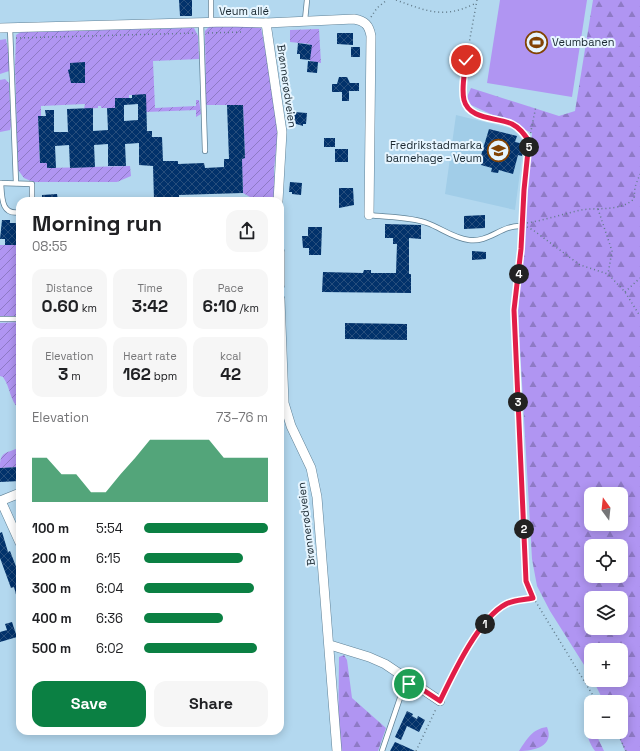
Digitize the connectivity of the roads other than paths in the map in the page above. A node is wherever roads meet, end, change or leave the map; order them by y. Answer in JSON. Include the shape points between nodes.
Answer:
{"nodes":[{"id":1,"x":212,"y":0,"type":"edge"},
{"id":2,"x":307,"y":0,"type":"edge"},
{"id":3,"x":305,"y":20,"type":"junction"},
{"id":4,"x":201,"y":23,"type":"junction"},
{"id":5,"x":211,"y":23,"type":"junction"},
{"id":6,"x":266,"y":23,"type":"junction"},
{"id":7,"x":0,"y":28,"type":"edge"},
{"id":8,"x":10,"y":28,"type":"junction"},
{"id":9,"x":204,"y":151,"type":"dead end"},
{"id":10,"x":1,"y":183,"type":"edge"},
{"id":11,"x":16,"y":183,"type":"junction"},
{"id":12,"x":32,"y":197,"type":"edge"},
{"id":13,"x":278,"y":197,"type":"edge"},
{"id":14,"x":16,"y":212,"type":"edge"},
{"id":15,"x":369,"y":215,"type":"joint"},
{"id":16,"x":521,"y":225,"type":"road end"},
{"id":17,"x":0,"y":319,"type":"edge"},
{"id":18,"x":16,"y":319,"type":"edge"},
{"id":19,"x":284,"y":403,"type":"edge"},
{"id":20,"x":16,"y":494,"type":"edge"},
{"id":21,"x":0,"y":501,"type":"edge"},
{"id":22,"x":16,"y":535,"type":"edge"},
{"id":23,"x":330,"y":645,"type":"junction"},
{"id":24,"x":411,"y":682,"type":"junction"},
{"id":25,"x":440,"y":701,"type":"road end"},
{"id":26,"x":337,"y":751,"type":"edge"},
{"id":27,"x":382,"y":751,"type":"edge"}],
"edges":[{"from":1,"to":5,"type":"lane"},
{"from":2,"to":3,"type":"lane"},
{"from":3,"to":6,"type":"street","name":"Veum allé"},
{"from":3,"to":15,"type":"street","name":"Veum allé","via":[[354,19],[366,23],[370,28]]},
{"from":4,"to":5,"type":"street","name":"Veum allé"},
{"from":4,"to":8,"type":"street","name":"Veum allé"},
{"from":4,"to":9,"type":"lane"},
{"from":5,"to":6,"type":"street","name":"Veum allé"},
{"from":6,"to":13,"type":"street","name":"Brønnerødveien","via":[[282,132]]},
{"from":7,"to":8,"type":"street","name":"Veum allé"},
{"from":8,"to":11,"type":"lane"},
{"from":10,"to":11,"type":"lane"},
{"from":10,"to":14,"type":"lane","via":[[2,201],[6,209]]},
{"from":11,"to":12,"type":"lane","via":[[32,184]]},
{"from":15,"to":16,"type":"lane","via":[[426,222],[449,234],[470,240],[490,237],[508,226]]},
{"from":17,"to":18,"type":"lane"},
{"from":19,"to":23,"type":"street","name":"Brønnerødveien","via":[[315,482]]},
{"from":20,"to":21,"type":"street"},
{"from":21,"to":22,"type":"street"},
{"from":23,"to":24,"type":"street","via":[[380,661]]},
{"from":23,"to":26,"type":"street","name":"Brønnerødveien"},
{"from":24,"to":25,"type":"street"},
{"from":24,"to":27,"type":"lane","via":[[400,698]]}]}
